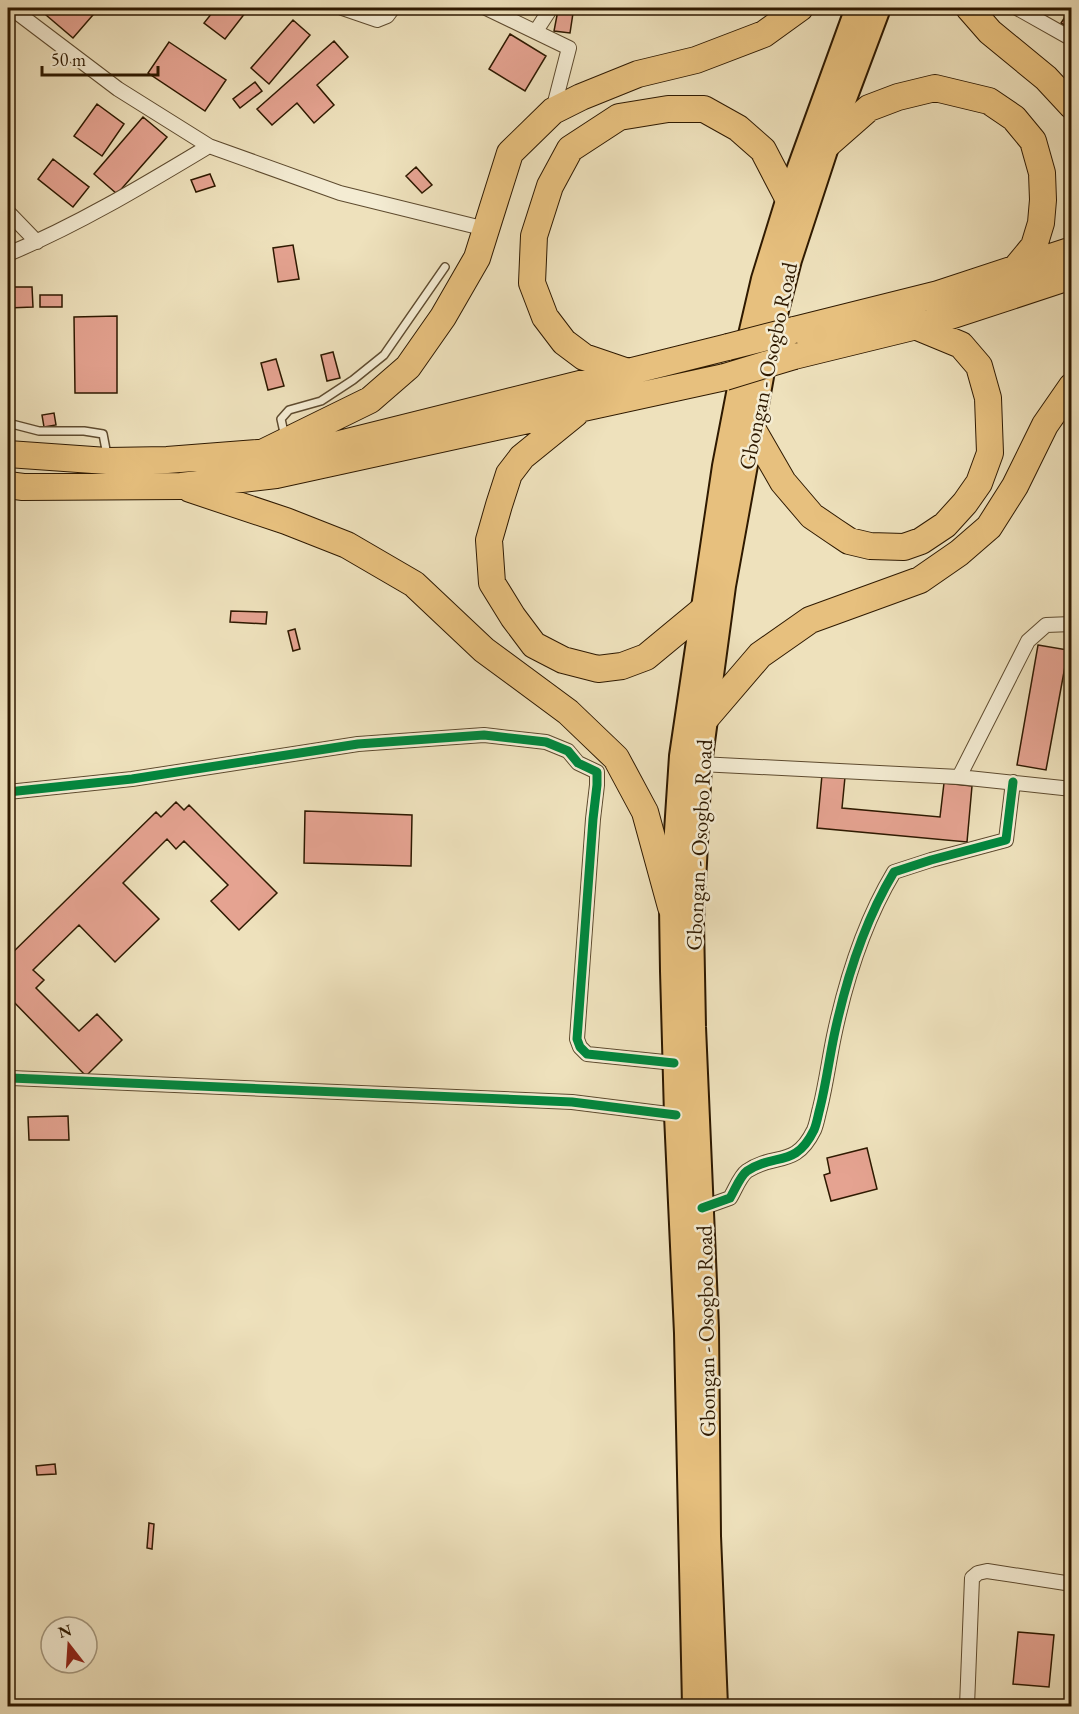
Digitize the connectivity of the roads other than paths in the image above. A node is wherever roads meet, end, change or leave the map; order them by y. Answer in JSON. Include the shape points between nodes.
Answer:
{"nodes":[{"id":1,"x":11,"y":8,"type":"edge"},
{"id":2,"x":35,"y":8,"type":"edge"},
{"id":3,"x":342,"y":8,"type":"edge"},
{"id":4,"x":393,"y":8,"type":"edge"},
{"id":5,"x":486,"y":8,"type":"edge"},
{"id":6,"x":551,"y":8,"type":"edge"},
{"id":7,"x":800,"y":8,"type":"edge"},
{"id":8,"x":857,"y":8,"type":"edge"},
{"id":9,"x":879,"y":8,"type":"edge"},
{"id":10,"x":969,"y":8,"type":"edge"},
{"id":11,"x":1017,"y":8,"type":"edge"},
{"id":12,"x":27,"y":20,"type":"junction"},
{"id":13,"x":536,"y":32,"type":"junction"},
{"id":14,"x":1071,"y":39,"type":"edge"},
{"id":15,"x":1071,"y":106,"type":"edge"},
{"id":16,"x":553,"y":111,"type":"junction"},
{"id":17,"x":828,"y":144,"type":"junction"},
{"id":18,"x":209,"y":146,"type":"junction"},
{"id":19,"x":788,"y":198,"type":"junction"},
{"id":20,"x":8,"y":212,"type":"edge"},
{"id":21,"x":486,"y":229,"type":"junction"},
{"id":22,"x":37,"y":242,"type":"junction"},
{"id":23,"x":1071,"y":250,"type":"edge"},
{"id":24,"x":8,"y":254,"type":"edge"},
{"id":25,"x":445,"y":267,"type":"dead end"},
{"id":26,"x":1015,"y":268,"type":"junction"},
{"id":27,"x":1071,"y":276,"type":"edge"},
{"id":28,"x":915,"y":326,"type":"junction"},
{"id":29,"x":628,"y":372,"type":"junction"},
{"id":30,"x":1071,"y":387,"type":"edge"},
{"id":31,"x":583,"y":409,"type":"junction"},
{"id":32,"x":8,"y":423,"type":"edge"},
{"id":33,"x":753,"y":430,"type":"junction"},
{"id":34,"x":286,"y":442,"type":"junction"},
{"id":35,"x":262,"y":453,"type":"junction"},
{"id":36,"x":8,"y":454,"type":"edge"},
{"id":37,"x":107,"y":461,"type":"junction"},
{"id":38,"x":8,"y":485,"type":"edge"},
{"id":39,"x":181,"y":486,"type":"junction"},
{"id":40,"x":704,"y":609,"type":"junction"},
{"id":41,"x":1071,"y":624,"type":"edge"},
{"id":42,"x":706,"y":718,"type":"junction"},
{"id":43,"x":700,"y":764,"type":"junction"},
{"id":44,"x":959,"y":777,"type":"junction"},
{"id":45,"x":1013,"y":782,"type":"junction"},
{"id":46,"x":1071,"y":789,"type":"edge"},
{"id":47,"x":8,"y":792,"type":"edge"},
{"id":48,"x":671,"y":907,"type":"junction"},
{"id":49,"x":675,"y":1063,"type":"junction"},
{"id":50,"x":11,"y":1078,"type":"dead end"},
{"id":51,"x":676,"y":1114,"type":"junction"},
{"id":52,"x":702,"y":1208,"type":"junction"},
{"id":53,"x":1071,"y":1584,"type":"edge"},
{"id":54,"x":694,"y":1707,"type":"edge"},
{"id":55,"x":716,"y":1707,"type":"edge"},
{"id":56,"x":967,"y":1707,"type":"edge"}],
"edges":[{"from":1,"to":12,"type":"street"},
{"from":2,"to":12,"type":"street"},
{"from":3,"to":4,"type":"street","via":[[377,20]]},
{"from":5,"to":13,"type":"street"},
{"from":6,"to":13,"type":"street"},
{"from":7,"to":16,"type":"highway","via":[[764,34],[696,60],[638,74]]},
{"from":8,"to":19,"type":"main road","name":"Gbongan - Osogbo Road"},
{"from":9,"to":17,"type":"main road","name":"Gbongan - Osogbo Road"},
{"from":10,"to":15,"type":"highway"},
{"from":11,"to":14,"type":"street"},
{"from":12,"to":18,"type":"street","via":[[118,89]]},
{"from":13,"to":16,"type":"street","via":[[569,48]]},
{"from":16,"to":21,"type":"highway","via":[[510,153]]},
{"from":17,"to":26,"type":"highway","via":[[869,108],[898,97],[935,88],[989,101],[1014,118],[1033,141],[1042,173],[1041,223],[1034,246]]},
{"from":17,"to":33,"type":"main road","name":"Gbongan - Osogbo Road","via":[[790,260],[767,349]]},
{"from":18,"to":21,"type":"street","via":[[340,193]]},
{"from":18,"to":22,"type":"street"},
{"from":19,"to":29,"type":"highway","via":[[763,150],[738,128],[704,109],[668,109],[619,117],[570,149],[549,186],[534,236],[532,283],[545,317],[564,342],[585,357]]},
{"from":19,"to":40,"type":"main road","name":"Gbongan - Osogbo Road","via":[[746,352],[724,466]]},
{"from":20,"to":22,"type":"street"},
{"from":21,"to":34,"type":"highway","via":[[477,258],[408,367],[370,400]]},
{"from":22,"to":24,"type":"street"},
{"from":23,"to":26,"type":"highway"},
{"from":25,"to":34,"type":"lane","via":[[384,355],[321,401],[289,410],[281,419]]},
{"from":26,"to":29,"type":"highway","bridge":true,"via":[[938,294]]},
{"from":27,"to":28,"type":"highway"},
{"from":28,"to":31,"type":"highway","bridge":true,"via":[[725,377]]},
{"from":28,"to":33,"type":"highway","via":[[962,345],[979,366],[988,398],[990,453],[979,483],[965,503],[945,525],[921,541],[904,547],[849,541],[812,516],[783,482]]},
{"from":29,"to":35,"type":"highway","via":[[323,448]]},
{"from":30,"to":42,"type":"highway","via":[[1045,425],[1015,486],[989,527],[920,580],[810,620],[760,655]]},
{"from":31,"to":39,"type":"highway","via":[[314,468]]},
{"from":31,"to":40,"type":"highway","via":[[522,457],[509,474],[489,540],[492,583],[534,645],[563,660],[597,669],[622,666],[646,657]]},
{"from":32,"to":37,"type":"lane","via":[[39,431],[104,434]]},
{"from":33,"to":42,"type":"main road","name":"Gbongan - Osogbo Road","via":[[724,586]]},
{"from":34,"to":35,"type":"highway"},
{"from":35,"to":37,"type":"highway"},
{"from":36,"to":37,"type":"highway"},
{"from":38,"to":39,"type":"highway"},
{"from":39,"to":48,"type":"highway","via":[[347,545],[414,584],[483,650],[568,712],[616,758],[645,812]]},
{"from":40,"to":48,"type":"main road","name":"Gbongan - Osogbo Road","via":[[681,756]]},
{"from":41,"to":44,"type":"street","via":[[1046,625],[1028,641]]},
{"from":42,"to":43,"type":"main road","name":"Gbongan - Osogbo Road"},
{"from":43,"to":44,"type":"street"},
{"from":43,"to":52,"type":"main road","name":"Gbongan - Osogbo Road","via":[[692,922]]},
{"from":44,"to":45,"type":"street"},
{"from":45,"to":46,"type":"street"},
{"from":45,"to":52,"type":"street","via":[[1006,840],[894,872],[880,894],[862,934],[834,1035],[828,1078],[814,1129],[798,1153],[745,1172],[730,1198]]},
{"from":47,"to":49,"type":"street","via":[[132,779],[369,743],[484,735],[546,742],[568,751],[578,763],[597,772],[577,1039],[580,1047],[587,1054]]},
{"from":48,"to":49,"type":"main road","name":"Gbongan - Osogbo Road"},
{"from":49,"to":51,"type":"main road","name":"Gbongan - Osogbo Road"},
{"from":50,"to":51,"type":"street","via":[[572,1102]]},
{"from":51,"to":54,"type":"main road","name":"Gbongan - Osogbo Road","via":[[686,1332]]},
{"from":52,"to":55,"type":"main road","name":"Gbongan - Osogbo Road"},
{"from":53,"to":56,"type":"street","via":[[987,1571],[972,1578]]}]}
